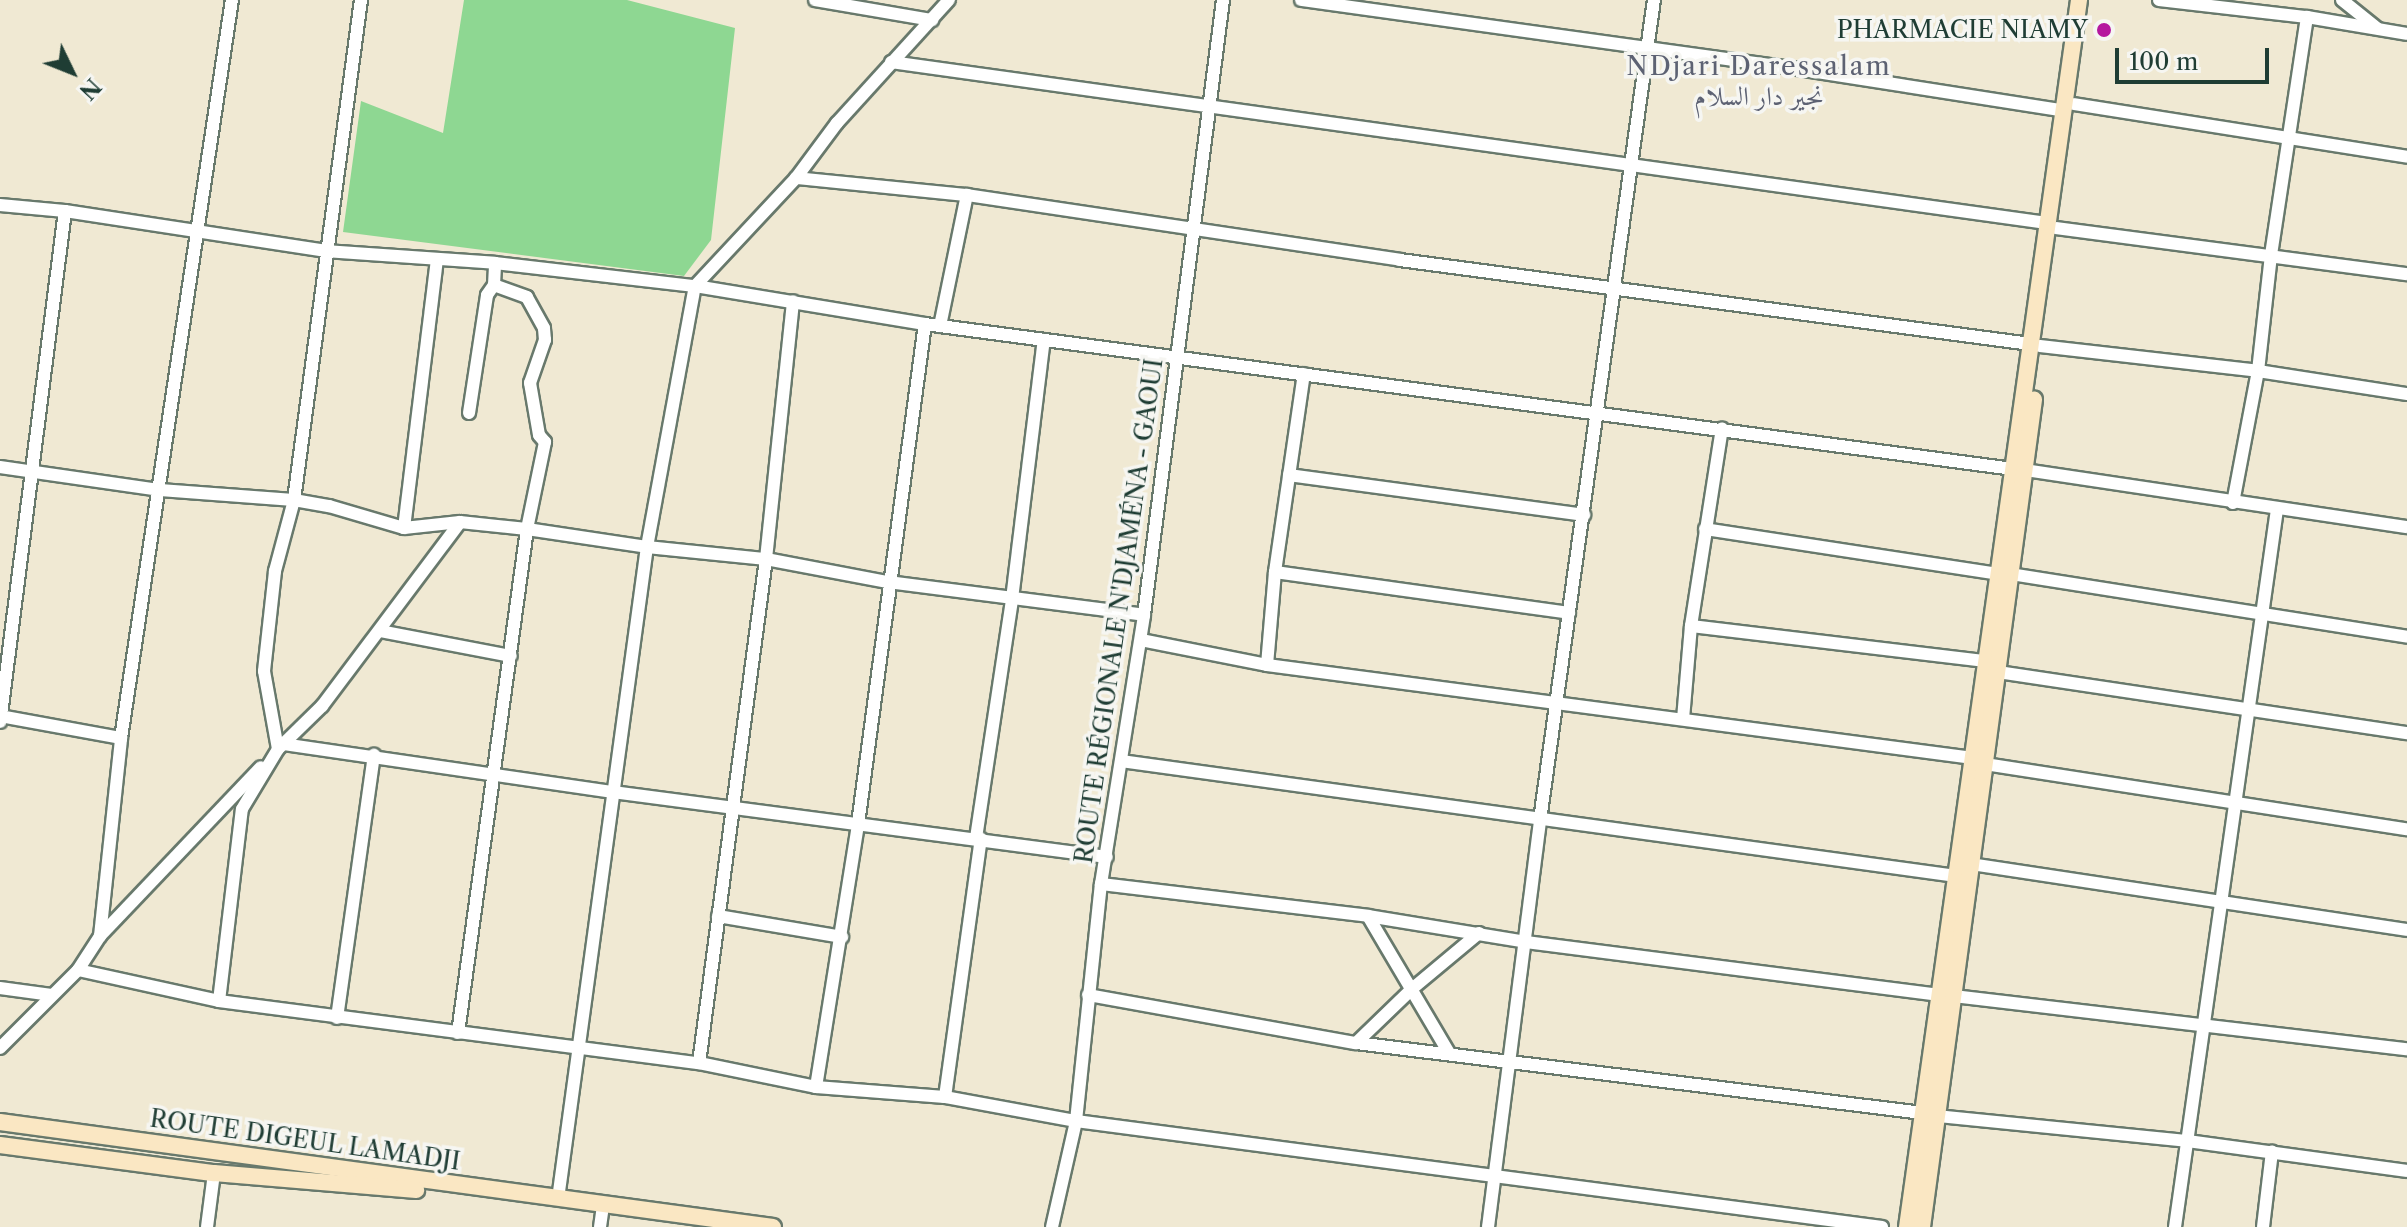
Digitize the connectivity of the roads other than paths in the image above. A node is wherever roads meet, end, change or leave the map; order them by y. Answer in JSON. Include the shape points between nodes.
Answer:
{"nodes":[{"id":1,"x":232,"y":0,"type":"edge"},
{"id":2,"x":361,"y":0,"type":"edge"},
{"id":3,"x":815,"y":0,"type":"edge"},
{"id":4,"x":949,"y":0,"type":"edge"},
{"id":5,"x":1223,"y":0,"type":"edge"},
{"id":6,"x":1301,"y":0,"type":"edge"},
{"id":7,"x":1654,"y":0,"type":"edge"},
{"id":8,"x":2079,"y":0,"type":"edge"},
{"id":9,"x":2089,"y":0,"type":"edge"},
{"id":10,"x":2159,"y":0,"type":"edge"},
{"id":11,"x":2342,"y":0,"type":"edge"},
{"id":12,"x":855,"y":3,"type":"edge"},
{"id":13,"x":2307,"y":17,"type":"junction"},
{"id":14,"x":932,"y":20,"type":"junction"},
{"id":15,"x":2378,"y":30,"type":"junction"},
{"id":16,"x":2400,"y":33,"type":"edge"},
{"id":17,"x":2407,"y":40,"type":"edge"},
{"id":18,"x":1647,"y":50,"type":"junction"},
{"id":19,"x":891,"y":62,"type":"junction"},
{"id":20,"x":1210,"y":106,"type":"junction"},
{"id":21,"x":2070,"y":108,"type":"junction"},
{"id":22,"x":2290,"y":141,"type":"junction"},
{"id":23,"x":2407,"y":157,"type":"edge"},
{"id":24,"x":1630,"y":167,"type":"junction"},
{"id":25,"x":796,"y":178,"type":"junction"},
{"id":26,"x":967,"y":195,"type":"junction"},
{"id":27,"x":0,"y":205,"type":"edge"},
{"id":28,"x":65,"y":211,"type":"junction"},
{"id":29,"x":2052,"y":225,"type":"junction"},
{"id":30,"x":1195,"y":227,"type":"junction"},
{"id":31,"x":198,"y":231,"type":"junction"},
{"id":32,"x":325,"y":251,"type":"junction"},
{"id":33,"x":2271,"y":255,"type":"junction"},
{"id":34,"x":437,"y":260,"type":"junction"},
{"id":35,"x":495,"y":263,"type":"junction"},
{"id":36,"x":2407,"y":274,"type":"edge"},
{"id":37,"x":494,"y":285,"type":"junction"},
{"id":38,"x":695,"y":286,"type":"junction"},
{"id":39,"x":1614,"y":289,"type":"junction"},
{"id":40,"x":793,"y":301,"type":"junction"},
{"id":41,"x":925,"y":324,"type":"junction"},
{"id":42,"x":940,"y":326,"type":"junction"},
{"id":43,"x":1044,"y":340,"type":"junction"},
{"id":44,"x":2035,"y":345,"type":"junction"},
{"id":45,"x":1180,"y":356,"type":"junction"},
{"id":46,"x":2258,"y":371,"type":"junction"},
{"id":47,"x":1304,"y":374,"type":"junction"},
{"id":48,"x":2407,"y":394,"type":"edge"},
{"id":49,"x":1597,"y":412,"type":"junction"},
{"id":50,"x":469,"y":413,"type":"dead end"},
{"id":51,"x":1722,"y":428,"type":"junction"},
{"id":52,"x":0,"y":467,"type":"edge"},
{"id":53,"x":2019,"y":469,"type":"junction"},
{"id":54,"x":34,"y":471,"type":"junction"},
{"id":55,"x":1289,"y":475,"type":"junction"},
{"id":56,"x":160,"y":490,"type":"junction"},
{"id":57,"x":294,"y":500,"type":"junction"},
{"id":58,"x":2233,"y":503,"type":"junction"},
{"id":59,"x":2277,"y":509,"type":"junction"},
{"id":60,"x":1584,"y":515,"type":"junction"},
{"id":61,"x":460,"y":522,"type":"junction"},
{"id":62,"x":2407,"y":527,"type":"edge"},
{"id":63,"x":404,"y":528,"type":"junction"},
{"id":64,"x":527,"y":529,"type":"junction"},
{"id":65,"x":1705,"y":529,"type":"junction"},
{"id":66,"x":647,"y":547,"type":"junction"},
{"id":67,"x":766,"y":559,"type":"junction"},
{"id":68,"x":1275,"y":572,"type":"junction"},
{"id":69,"x":2005,"y":574,"type":"junction"},
{"id":70,"x":888,"y":582,"type":"junction"},
{"id":71,"x":1012,"y":599,"type":"junction"},
{"id":72,"x":1569,"y":613,"type":"junction"},
{"id":73,"x":1144,"y":615,"type":"junction"},
{"id":74,"x":2262,"y":615,"type":"junction"},
{"id":75,"x":1691,"y":626,"type":"junction"},
{"id":76,"x":380,"y":631,"type":"junction"},
{"id":77,"x":2407,"y":637,"type":"edge"},
{"id":78,"x":1141,"y":640,"type":"junction"},
{"id":79,"x":511,"y":656,"type":"junction"},
{"id":80,"x":1267,"y":665,"type":"junction"},
{"id":81,"x":1992,"y":667,"type":"junction"},
{"id":82,"x":1556,"y":703,"type":"junction"},
{"id":83,"x":2251,"y":709,"type":"junction"},
{"id":84,"x":0,"y":716,"type":"edge"},
{"id":85,"x":1683,"y":719,"type":"junction"},
{"id":86,"x":0,"y":722,"type":"edge"},
{"id":87,"x":2407,"y":733,"type":"edge"},
{"id":88,"x":121,"y":738,"type":"junction"},
{"id":89,"x":281,"y":746,"type":"junction"},
{"id":90,"x":374,"y":755,"type":"junction"},
{"id":91,"x":1121,"y":761,"type":"junction"},
{"id":92,"x":1979,"y":761,"type":"junction"},
{"id":93,"x":494,"y":775,"type":"junction"},
{"id":94,"x":613,"y":792,"type":"junction"},
{"id":95,"x":2237,"y":803,"type":"junction"},
{"id":96,"x":733,"y":807,"type":"junction"},
{"id":97,"x":1540,"y":820,"type":"junction"},
{"id":98,"x":858,"y":824,"type":"junction"},
{"id":99,"x":2407,"y":829,"type":"edge"},
{"id":100,"x":979,"y":838,"type":"junction"},
{"id":101,"x":1107,"y":857,"type":"junction"},
{"id":102,"x":1971,"y":864,"type":"junction"},
{"id":103,"x":1956,"y":876,"type":"junction"},
{"id":104,"x":1101,"y":884,"type":"junction"},
{"id":105,"x":2223,"y":902,"type":"junction"},
{"id":106,"x":718,"y":916,"type":"junction"},
{"id":107,"x":1368,"y":916,"type":"junction"},
{"id":108,"x":2407,"y":930,"type":"edge"},
{"id":109,"x":1479,"y":933,"type":"junction"},
{"id":110,"x":100,"y":936,"type":"junction"},
{"id":111,"x":842,"y":937,"type":"junction"},
{"id":112,"x":1526,"y":942,"type":"junction"},
{"id":113,"x":78,"y":970,"type":"junction"},
{"id":114,"x":0,"y":988,"type":"edge"},
{"id":115,"x":1413,"y":988,"type":"junction"},
{"id":116,"x":52,"y":995,"type":"junction"},
{"id":117,"x":1088,"y":995,"type":"junction"},
{"id":118,"x":1947,"y":996,"type":"junction"},
{"id":119,"x":219,"y":1001,"type":"junction"},
{"id":120,"x":337,"y":1018,"type":"junction"},
{"id":121,"x":2205,"y":1025,"type":"junction"},
{"id":122,"x":458,"y":1033,"type":"junction"},
{"id":123,"x":1356,"y":1043,"type":"junction"},
{"id":124,"x":577,"y":1047,"type":"junction"},
{"id":125,"x":0,"y":1048,"type":"edge"},
{"id":126,"x":2407,"y":1049,"type":"edge"},
{"id":127,"x":1449,"y":1053,"type":"junction"},
{"id":128,"x":1511,"y":1062,"type":"junction"},
{"id":129,"x":699,"y":1063,"type":"junction"},
{"id":130,"x":816,"y":1087,"type":"junction"},
{"id":131,"x":945,"y":1097,"type":"junction"},
{"id":132,"x":1930,"y":1115,"type":"junction"},
{"id":133,"x":1076,"y":1121,"type":"junction"},
{"id":134,"x":0,"y":1122,"type":"edge"},
{"id":135,"x":2188,"y":1141,"type":"junction"},
{"id":136,"x":0,"y":1145,"type":"edge"},
{"id":137,"x":2272,"y":1152,"type":"junction"},
{"id":138,"x":2407,"y":1171,"type":"edge"},
{"id":139,"x":214,"y":1173,"type":"junction"},
{"id":140,"x":1496,"y":1177,"type":"junction"},
{"id":141,"x":558,"y":1199,"type":"junction"},
{"id":142,"x":603,"y":1206,"type":"junction"},
{"id":143,"x":207,"y":1227,"type":"edge"},
{"id":144,"x":600,"y":1227,"type":"edge"},
{"id":145,"x":696,"y":1227,"type":"edge"},
{"id":146,"x":773,"y":1227,"type":"edge"},
{"id":147,"x":1052,"y":1227,"type":"edge"},
{"id":148,"x":1488,"y":1227,"type":"edge"},
{"id":149,"x":1882,"y":1227,"type":"edge"},
{"id":150,"x":1907,"y":1227,"type":"edge"},
{"id":151,"x":1922,"y":1227,"type":"edge"},
{"id":152,"x":2175,"y":1227,"type":"edge"},
{"id":153,"x":2263,"y":1227,"type":"edge"}],
"edges":[{"from":1,"to":31,"type":"street"},
{"from":2,"to":32,"type":"street"},
{"from":3,"to":12,"type":"street"},
{"from":4,"to":14,"type":"street"},
{"from":5,"to":20,"type":"street","name":"ROUTE RÉGIONALE N'DJAMÉNA - GAOUI"},
{"from":6,"to":18,"type":"street"},
{"from":7,"to":18,"type":"street"},
{"from":8,"to":21,"type":"street"},
{"from":9,"to":21,"type":"street"},
{"from":10,"to":13,"type":"street"},
{"from":11,"to":15,"type":"street"},
{"from":12,"to":14,"type":"street"},
{"from":13,"to":15,"type":"street"},
{"from":13,"to":22,"type":"street"},
{"from":14,"to":19,"type":"street"},
{"from":15,"to":16,"type":"street"},
{"from":16,"to":17,"type":"street"},
{"from":18,"to":21,"type":"street"},
{"from":18,"to":24,"type":"street"},
{"from":19,"to":20,"type":"street"},
{"from":19,"to":25,"type":"street"},
{"from":20,"to":24,"type":"street"},
{"from":20,"to":30,"type":"street","name":"ROUTE RÉGIONALE N'DJAMÉNA - GAOUI"},
{"from":21,"to":22,"type":"street"},
{"from":21,"to":29,"type":"street"},
{"from":22,"to":23,"type":"street"},
{"from":22,"to":33,"type":"street"},
{"from":24,"to":29,"type":"street"},
{"from":24,"to":39,"type":"street"},
{"from":25,"to":26,"type":"street"},
{"from":25,"to":38,"type":"street"},
{"from":26,"to":30,"type":"street"},
{"from":26,"to":42,"type":"street"},
{"from":27,"to":28,"type":"street"},
{"from":28,"to":31,"type":"street"},
{"from":28,"to":54,"type":"street"},
{"from":29,"to":33,"type":"street"},
{"from":29,"to":44,"type":"street"},
{"from":30,"to":39,"type":"street"},
{"from":30,"to":45,"type":"street","name":"ROUTE RÉGIONALE N'DJAMÉNA - GAOUI"},
{"from":31,"to":32,"type":"street"},
{"from":31,"to":56,"type":"street"},
{"from":32,"to":34,"type":"street"},
{"from":32,"to":57,"type":"street"},
{"from":33,"to":36,"type":"street"},
{"from":33,"to":46,"type":"street"},
{"from":34,"to":35,"type":"street"},
{"from":34,"to":63,"type":"street"},
{"from":35,"to":37,"type":"street"},
{"from":35,"to":38,"type":"street"},
{"from":37,"to":50,"type":"street","via":[[487,295]]},
{"from":37,"to":64,"type":"street","via":[[527,297],[544,328],[530,383],[539,435],[545,442]]},
{"from":38,"to":40,"type":"street"},
{"from":38,"to":66,"type":"street"},
{"from":39,"to":44,"type":"street"},
{"from":39,"to":49,"type":"street"},
{"from":40,"to":41,"type":"street"},
{"from":40,"to":67,"type":"street"},
{"from":41,"to":42,"type":"street"},
{"from":41,"to":70,"type":"street"},
{"from":42,"to":43,"type":"street"},
{"from":43,"to":45,"type":"street"},
{"from":43,"to":71,"type":"street"},
{"from":44,"to":46,"type":"street"},
{"from":44,"to":53,"type":"street"},
{"from":45,"to":47,"type":"street"},
{"from":45,"to":73,"type":"street","name":"ROUTE RÉGIONALE N'DJAMÉNA - GAOUI"},
{"from":46,"to":48,"type":"street"},
{"from":46,"to":58,"type":"street"},
{"from":47,"to":49,"type":"street"},
{"from":47,"to":55,"type":"street"},
{"from":49,"to":51,"type":"street"},
{"from":49,"to":60,"type":"street"},
{"from":51,"to":53,"type":"street"},
{"from":51,"to":65,"type":"street"},
{"from":52,"to":54,"type":"street"},
{"from":53,"to":58,"type":"street"},
{"from":53,"to":69,"type":"street"},
{"from":54,"to":56,"type":"street"},
{"from":54,"to":84,"type":"street"},
{"from":55,"to":60,"type":"street"},
{"from":55,"to":68,"type":"street"},
{"from":56,"to":57,"type":"street"},
{"from":56,"to":88,"type":"street"},
{"from":57,"to":63,"type":"street"},
{"from":57,"to":89,"type":"street","via":[[275,571],[264,671]]},
{"from":58,"to":59,"type":"street"},
{"from":59,"to":62,"type":"street"},
{"from":59,"to":74,"type":"street"},
{"from":60,"to":72,"type":"street"},
{"from":61,"to":63,"type":"street"},
{"from":61,"to":64,"type":"street"},
{"from":61,"to":76,"type":"street"},
{"from":64,"to":66,"type":"street"},
{"from":64,"to":79,"type":"street"},
{"from":65,"to":69,"type":"street"},
{"from":65,"to":75,"type":"street"},
{"from":66,"to":67,"type":"street"},
{"from":66,"to":94,"type":"street"},
{"from":67,"to":70,"type":"street"},
{"from":67,"to":96,"type":"street"},
{"from":68,"to":72,"type":"street"},
{"from":68,"to":80,"type":"street"},
{"from":69,"to":74,"type":"street"},
{"from":69,"to":81,"type":"street"},
{"from":70,"to":71,"type":"street"},
{"from":70,"to":98,"type":"street"},
{"from":71,"to":73,"type":"street"},
{"from":71,"to":100,"type":"street"},
{"from":72,"to":82,"type":"street"},
{"from":73,"to":78,"type":"street","name":"ROUTE RÉGIONALE N'DJAMÉNA - GAOUI"},
{"from":74,"to":77,"type":"street"},
{"from":74,"to":83,"type":"street"},
{"from":75,"to":81,"type":"street"},
{"from":75,"to":85,"type":"street"},
{"from":76,"to":79,"type":"street"},
{"from":76,"to":89,"type":"street","via":[[322,706]]},
{"from":78,"to":80,"type":"street"},
{"from":78,"to":91,"type":"street","name":"ROUTE RÉGIONALE N'DJAMÉNA - GAOUI"},
{"from":79,"to":93,"type":"street"},
{"from":80,"to":82,"type":"street"},
{"from":81,"to":83,"type":"street"},
{"from":81,"to":92,"type":"street"},
{"from":82,"to":85,"type":"street"},
{"from":82,"to":97,"type":"street"},
{"from":83,"to":87,"type":"street"},
{"from":83,"to":95,"type":"street"},
{"from":84,"to":86,"type":"street"},
{"from":84,"to":88,"type":"street"},
{"from":85,"to":92,"type":"street"},
{"from":88,"to":110,"type":"street"},
{"from":89,"to":90,"type":"street"},
{"from":89,"to":110,"type":"street"},
{"from":89,"to":119,"type":"street","via":[[242,809]]},
{"from":90,"to":93,"type":"street"},
{"from":90,"to":120,"type":"street"},
{"from":91,"to":97,"type":"street"},
{"from":91,"to":101,"type":"street","name":"ROUTE RÉGIONALE N'DJAMÉNA - GAOUI"},
{"from":92,"to":95,"type":"street"},
{"from":92,"to":102,"type":"street"},
{"from":92,"to":103,"type":"street"},
{"from":93,"to":94,"type":"street"},
{"from":93,"to":122,"type":"street"},
{"from":94,"to":96,"type":"street"},
{"from":94,"to":124,"type":"street"},
{"from":95,"to":99,"type":"street"},
{"from":95,"to":105,"type":"street"},
{"from":96,"to":98,"type":"street"},
{"from":96,"to":106,"type":"street"},
{"from":97,"to":103,"type":"street"},
{"from":97,"to":112,"type":"street"},
{"from":98,"to":100,"type":"street"},
{"from":98,"to":111,"type":"street"},
{"from":100,"to":101,"type":"street"},
{"from":100,"to":131,"type":"street"},
{"from":101,"to":104,"type":"street","name":"ROUTE RÉGIONALE N'DJAMÉNA - GAOUI"},
{"from":102,"to":105,"type":"street"},
{"from":102,"to":118,"type":"street"},
{"from":103,"to":118,"type":"street"},
{"from":104,"to":107,"type":"street"},
{"from":104,"to":117,"type":"street","name":"ROUTE RÉGIONALE N'DJAMÉNA - GAOUI"},
{"from":105,"to":108,"type":"street"},
{"from":105,"to":121,"type":"street"},
{"from":106,"to":111,"type":"street"},
{"from":106,"to":129,"type":"street"},
{"from":107,"to":109,"type":"street"},
{"from":107,"to":115,"type":"street"},
{"from":109,"to":112,"type":"street"},
{"from":109,"to":115,"type":"street"},
{"from":110,"to":113,"type":"street"},
{"from":111,"to":130,"type":"street"},
{"from":112,"to":118,"type":"street"},
{"from":112,"to":128,"type":"street"},
{"from":113,"to":116,"type":"street"},
{"from":113,"to":119,"type":"street"},
{"from":114,"to":116,"type":"street"},
{"from":115,"to":123,"type":"street"},
{"from":115,"to":127,"type":"street"},
{"from":116,"to":125,"type":"street"},
{"from":117,"to":123,"type":"street"},
{"from":117,"to":133,"type":"street","name":"ROUTE RÉGIONALE N'DJAMÉNA - GAOUI"},
{"from":118,"to":121,"type":"street"},
{"from":118,"to":132,"type":"street"},
{"from":119,"to":120,"type":"street"},
{"from":120,"to":122,"type":"street"},
{"from":121,"to":126,"type":"street"},
{"from":121,"to":135,"type":"street"},
{"from":122,"to":124,"type":"street"},
{"from":123,"to":127,"type":"street"},
{"from":124,"to":129,"type":"street"},
{"from":124,"to":141,"type":"street"},
{"from":127,"to":128,"type":"street"},
{"from":128,"to":132,"type":"street"},
{"from":128,"to":140,"type":"street"},
{"from":129,"to":130,"type":"street"},
{"from":130,"to":131,"type":"street"},
{"from":131,"to":133,"type":"street"},
{"from":132,"to":135,"type":"street"},
{"from":132,"to":150,"type":"street"},
{"from":132,"to":151,"type":"street"},
{"from":133,"to":140,"type":"street"},
{"from":133,"to":147,"type":"street","name":"ROUTE RÉGIONALE N'DJAMÉNA - GAOUI"},
{"from":134,"to":141,"type":"street","name":"ROUTE DIGEUL LAMADJI"},
{"from":135,"to":137,"type":"street"},
{"from":135,"to":152,"type":"street"},
{"from":136,"to":139,"type":"street","name":"ROUTE DIGEUL LAMADJI"},
{"from":137,"to":138,"type":"street"},
{"from":137,"to":153,"type":"street"},
{"from":139,"to":142,"type":"street","name":"ROUTE DIGEUL LAMADJI"},
{"from":139,"to":143,"type":"street"},
{"from":140,"to":148,"type":"street"},
{"from":140,"to":149,"type":"street"},
{"from":141,"to":142,"type":"street","name":"ROUTE DIGEUL LAMADJI"},
{"from":142,"to":144,"type":"street"},
{"from":142,"to":145,"type":"street","name":"ROUTE DIGEUL LAMADJI"},
{"from":142,"to":146,"type":"street","name":"ROUTE DIGEUL LAMADJI"}]}
